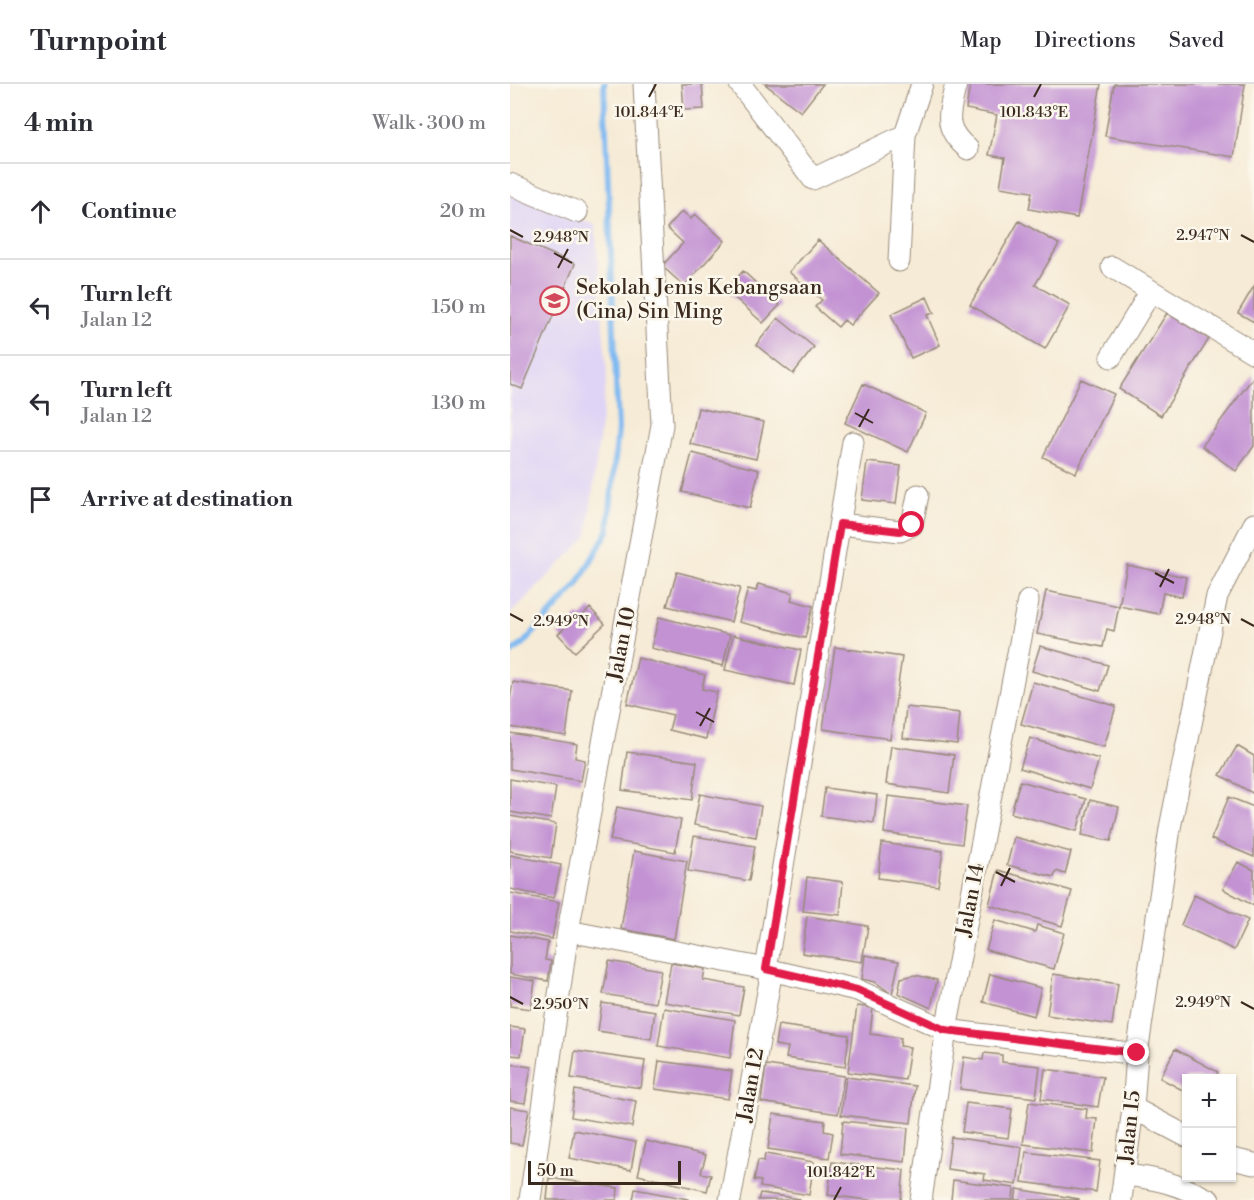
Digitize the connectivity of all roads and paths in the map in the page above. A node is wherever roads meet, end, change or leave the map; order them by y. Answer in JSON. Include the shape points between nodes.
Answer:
{"nodes":[{"id":1,"x":644,"y":84,"type":"edge"},
{"id":2,"x":740,"y":84,"type":"edge"},
{"id":3,"x":922,"y":84,"type":"edge"},
{"id":4,"x":956,"y":84,"type":"edge"},
{"id":5,"x":905,"y":135,"type":"junction"},
{"id":6,"x":968,"y":149,"type":"dead end"},
{"id":7,"x":510,"y":184,"type":"edge"},
{"id":8,"x":577,"y":212,"type":"dead end"},
{"id":9,"x":899,"y":261,"type":"dead end"},
{"id":10,"x":1112,"y":267,"type":"dead end"},
{"id":11,"x":1151,"y":291,"type":"junction"},
{"id":12,"x":1254,"y":353,"type":"edge"},
{"id":13,"x":1111,"y":357,"type":"dead end"},
{"id":14,"x":853,"y":442,"type":"dead end"},
{"id":15,"x":918,"y":495,"type":"dead end"},
{"id":16,"x":840,"y":524,"type":"junction"},
{"id":17,"x":1254,"y":524,"type":"edge"},
{"id":18,"x":1028,"y":601,"type":"dead end"},
{"id":19,"x":568,"y":931,"type":"junction"},
{"id":20,"x":769,"y":970,"type":"junction"},
{"id":21,"x":945,"y":1030,"type":"junction"},
{"id":22,"x":1137,"y":1053,"type":"junction"},
{"id":23,"x":1133,"y":1108,"type":"junction"},
{"id":24,"x":1182,"y":1134,"type":"edge"},
{"id":25,"x":1236,"y":1160,"type":"edge"},
{"id":26,"x":1254,"y":1164,"type":"edge"},
{"id":27,"x":1125,"y":1174,"type":"junction"},
{"id":28,"x":530,"y":1200,"type":"edge"},
{"id":29,"x":730,"y":1200,"type":"edge"},
{"id":30,"x":921,"y":1200,"type":"edge"},
{"id":31,"x":1121,"y":1200,"type":"edge"},
{"id":32,"x":1209,"y":1200,"type":"edge"}],
"edges":[{"from":1,"to":19,"type":"street","name":"Jalan 10","via":[[662,425]]},
{"from":2,"to":5,"type":"street","via":[[813,179]]},
{"from":3,"to":5,"type":"street"},
{"from":4,"to":6,"type":"street","via":[[948,119],[955,138]]},
{"from":5,"to":9,"type":"street"},
{"from":7,"to":8,"type":"street"},
{"from":10,"to":11,"type":"street"},
{"from":11,"to":12,"type":"street"},
{"from":11,"to":13,"type":"street"},
{"from":14,"to":16,"type":"street","name":"Jalan 12"},
{"from":15,"to":16,"type":"street","via":[[912,525],[900,531]]},
{"from":16,"to":20,"type":"street","name":"Jalan 12"},
{"from":17,"to":22,"type":"street","name":"Jalan 15","via":[[1217,596],[1170,828]]},
{"from":18,"to":21,"type":"street","name":"Jalan 14"},
{"from":19,"to":20,"type":"street"},
{"from":19,"to":28,"type":"street","name":"Jalan 10"},
{"from":20,"to":21,"type":"street","via":[[857,990]]},
{"from":20,"to":29,"type":"street","name":"Jalan 12"},
{"from":21,"to":22,"type":"street"},
{"from":21,"to":30,"type":"street","name":"Jalan 14"},
{"from":22,"to":23,"type":"street","name":"Jalan 15"},
{"from":23,"to":24,"type":"street"},
{"from":23,"to":27,"type":"street","name":"Jalan 15"},
{"from":25,"to":26,"type":"street"},
{"from":27,"to":31,"type":"street","name":"Jalan 15"},
{"from":27,"to":32,"type":"street","via":[[1156,1178]]}]}
